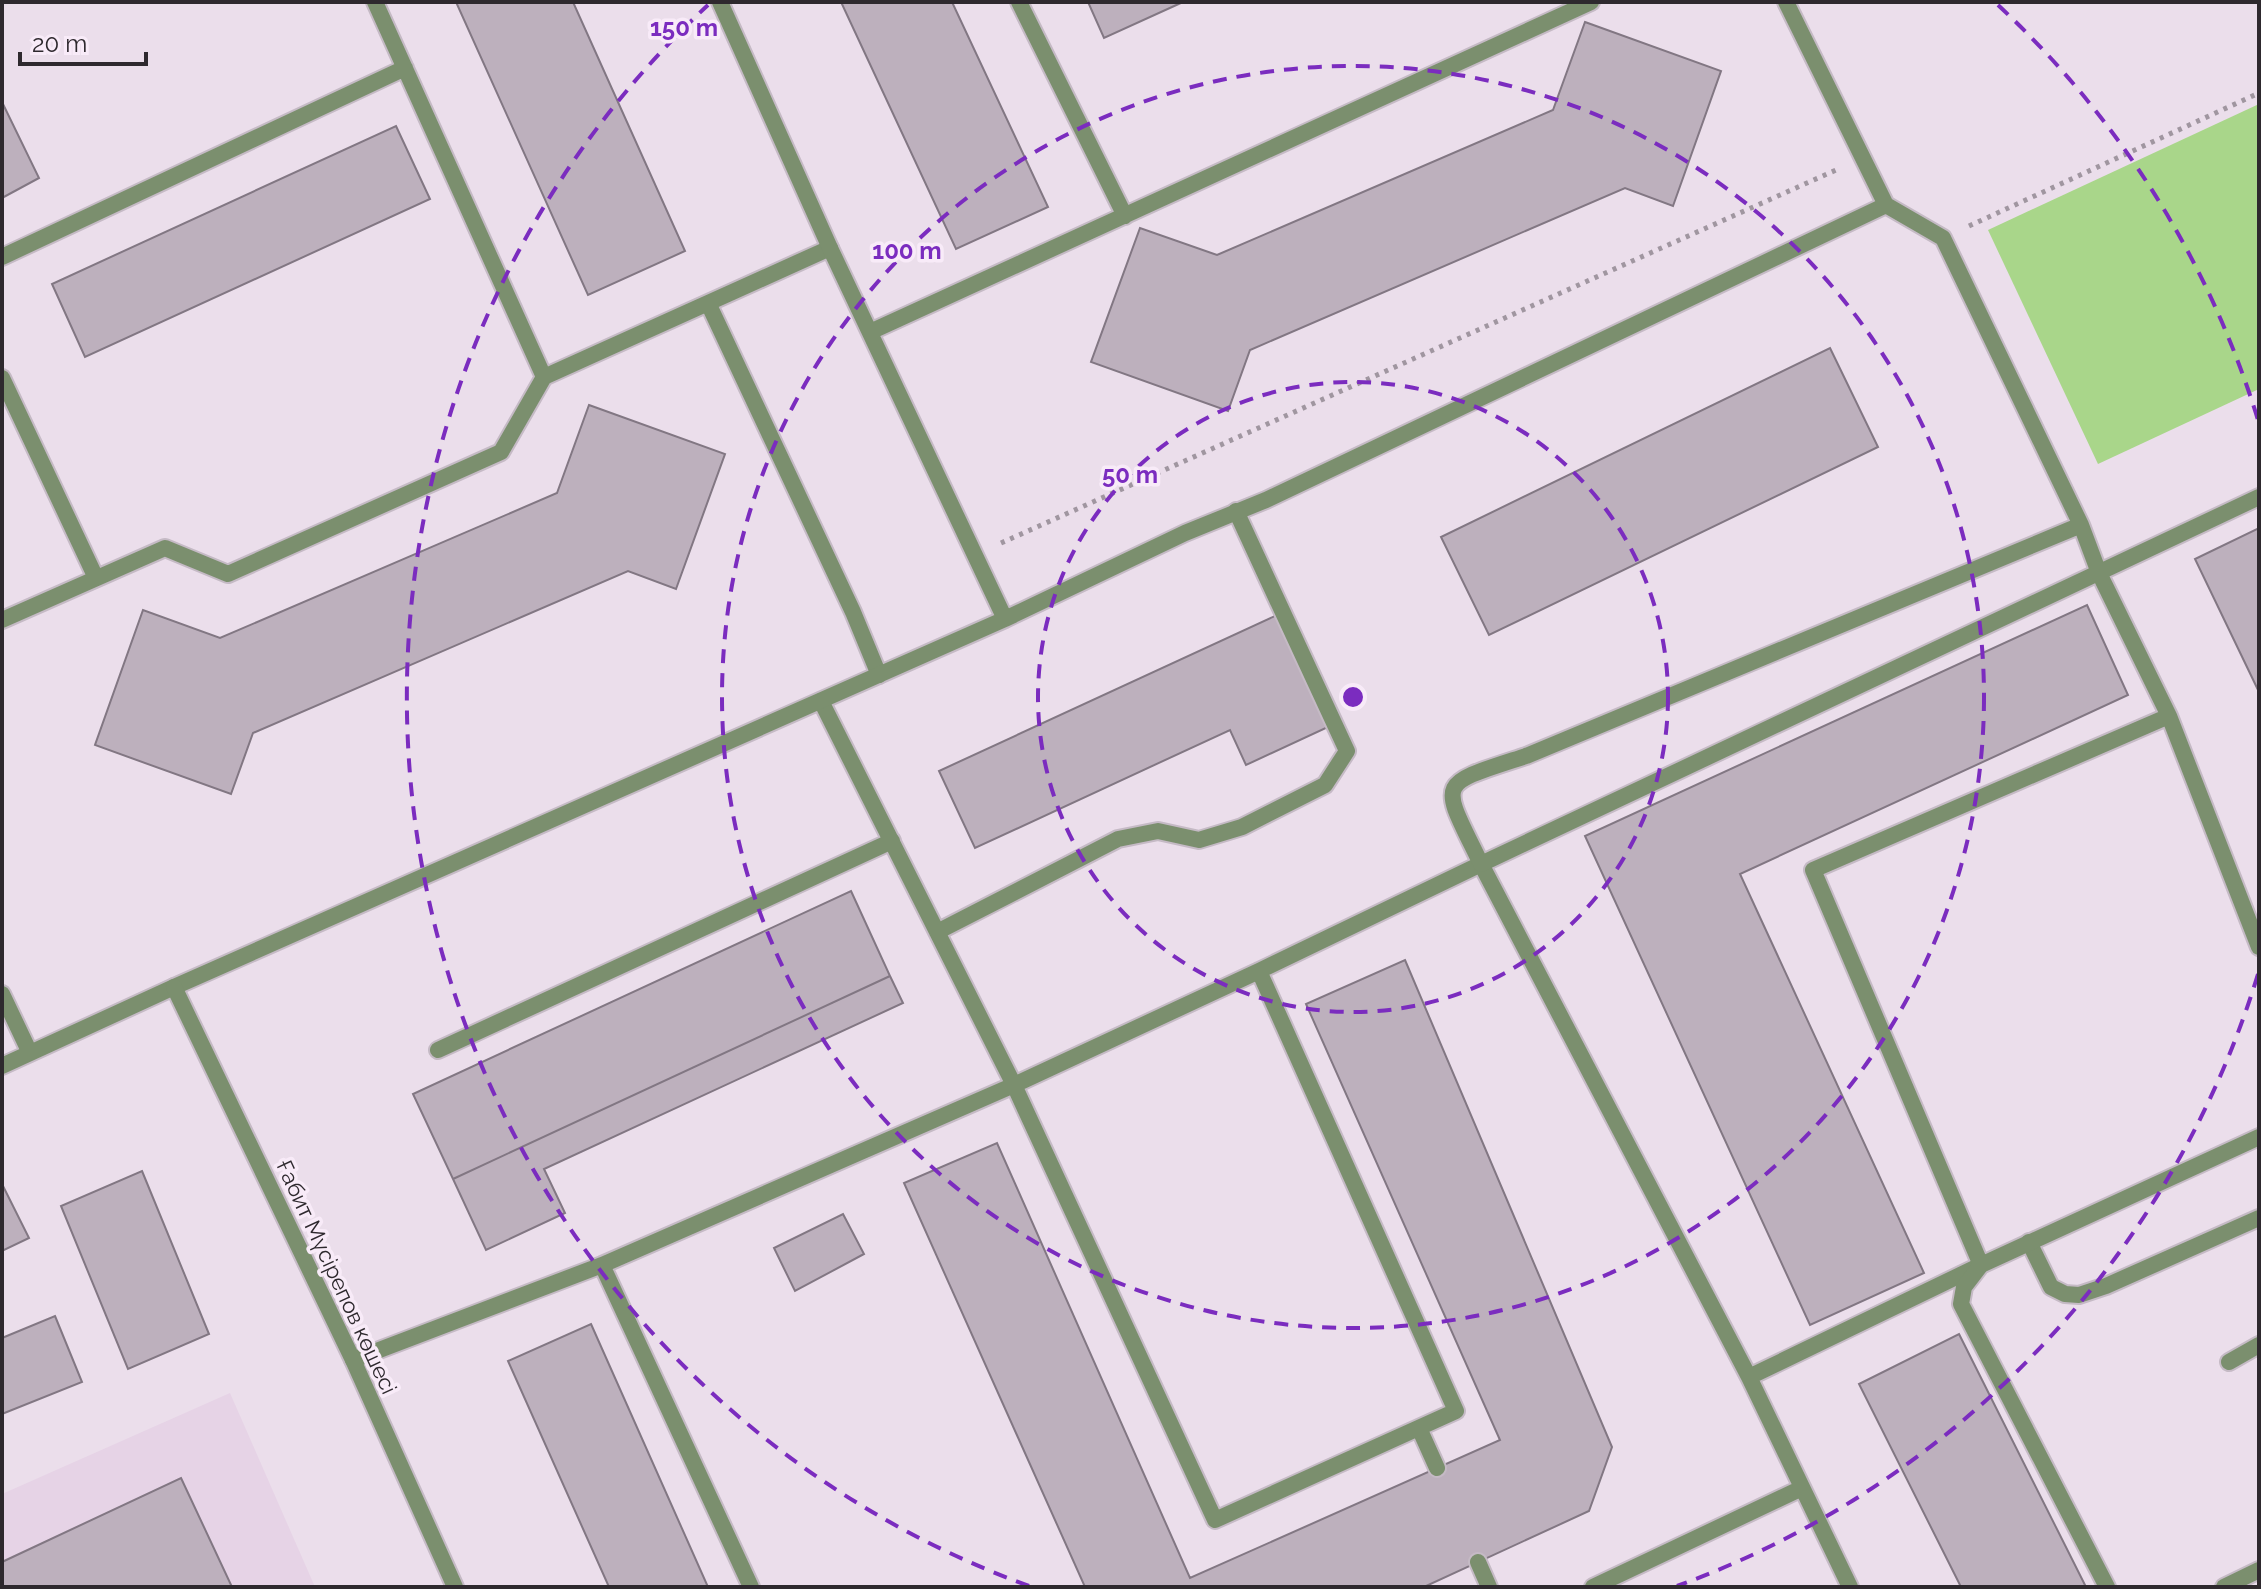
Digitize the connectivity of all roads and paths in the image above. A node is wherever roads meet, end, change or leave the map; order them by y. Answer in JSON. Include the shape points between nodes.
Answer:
{"nodes":[{"id":1,"x":375,"y":2,"type":"edge"},
{"id":2,"x":720,"y":2,"type":"edge"},
{"id":3,"x":1019,"y":2,"type":"edge"},
{"id":4,"x":1591,"y":2,"type":"edge"},
{"id":5,"x":1786,"y":2,"type":"edge"},
{"id":6,"x":405,"y":68,"type":"junction"},
{"id":7,"x":2259,"y":93,"type":"edge"},
{"id":8,"x":1863,"y":158,"type":"junction"},
{"id":9,"x":1886,"y":205,"type":"junction"},
{"id":10,"x":1125,"y":216,"type":"junction"},
{"id":11,"x":1943,"y":238,"type":"junction"},
{"id":12,"x":830,"y":248,"type":"junction"},
{"id":13,"x":2,"y":257,"type":"edge"},
{"id":14,"x":708,"y":303,"type":"junction"},
{"id":15,"x":870,"y":332,"type":"junction"},
{"id":16,"x":544,"y":377,"type":"junction"},
{"id":17,"x":2,"y":378,"type":"edge"},
{"id":18,"x":2259,"y":497,"type":"edge"},
{"id":19,"x":1236,"y":511,"type":"junction"},
{"id":20,"x":2081,"y":525,"type":"junction"},
{"id":21,"x":975,"y":555,"type":"junction"},
{"id":22,"x":2099,"y":573,"type":"junction"},
{"id":23,"x":96,"y":578,"type":"junction"},
{"id":24,"x":1005,"y":619,"type":"junction"},
{"id":25,"x":2,"y":620,"type":"edge"},
{"id":26,"x":879,"y":675,"type":"junction"},
{"id":27,"x":821,"y":701,"type":"junction"},
{"id":28,"x":2169,"y":716,"type":"junction"},
{"id":29,"x":892,"y":841,"type":"junction"},
{"id":30,"x":1481,"y":864,"type":"junction"},
{"id":31,"x":937,"y":932,"type":"junction"},
{"id":32,"x":2259,"y":947,"type":"edge"},
{"id":33,"x":1259,"y":971,"type":"junction"},
{"id":34,"x":174,"y":987,"type":"junction"},
{"id":35,"x":2,"y":994,"type":"edge"},
{"id":36,"x":438,"y":1050,"type":"dead end"},
{"id":37,"x":30,"y":1053,"type":"junction"},
{"id":38,"x":2,"y":1066,"type":"edge"},
{"id":39,"x":1014,"y":1085,"type":"junction"},
{"id":40,"x":2259,"y":1137,"type":"edge"},
{"id":41,"x":2259,"y":1218,"type":"edge"},
{"id":42,"x":2029,"y":1242,"type":"junction"},
{"id":43,"x":602,"y":1265,"type":"junction"},
{"id":44,"x":1981,"y":1265,"type":"junction"},
{"id":45,"x":2259,"y":1345,"type":"edge"},
{"id":46,"x":353,"y":1360,"type":"junction"},
{"id":47,"x":2229,"y":1362,"type":"dead end"},
{"id":48,"x":1749,"y":1377,"type":"junction"},
{"id":49,"x":1419,"y":1428,"type":"junction"},
{"id":50,"x":1437,"y":1468,"type":"dead end"},
{"id":51,"x":1802,"y":1488,"type":"junction"},
{"id":52,"x":1478,"y":1562,"type":"dead end"},
{"id":53,"x":2259,"y":1570,"type":"edge"},
{"id":54,"x":455,"y":1587,"type":"edge"},
{"id":55,"x":751,"y":1587,"type":"edge"},
{"id":56,"x":1489,"y":1587,"type":"edge"},
{"id":57,"x":1593,"y":1587,"type":"edge"},
{"id":58,"x":1850,"y":1587,"type":"edge"},
{"id":59,"x":2107,"y":1587,"type":"edge"},
{"id":60,"x":2224,"y":1587,"type":"edge"}],
"edges":[{"from":1,"to":6,"type":"street"},
{"from":2,"to":12,"type":"street"},
{"from":3,"to":10,"type":"street"},
{"from":4,"to":10,"type":"street"},
{"from":5,"to":8,"type":"street"},
{"from":6,"to":13,"type":"street"},
{"from":6,"to":16,"type":"street"},
{"from":7,"to":11,"type":"path"},
{"from":8,"to":9,"type":"street"},
{"from":8,"to":21,"type":"path"},
{"from":9,"to":11,"type":"street"},
{"from":9,"to":19,"type":"street"},
{"from":10,"to":15,"type":"street"},
{"from":11,"to":20,"type":"street"},
{"from":12,"to":14,"type":"street"},
{"from":12,"to":15,"type":"street"},
{"from":14,"to":16,"type":"street"},
{"from":14,"to":26,"type":"street"},
{"from":15,"to":21,"type":"street"},
{"from":16,"to":23,"type":"street","via":[[501,452],[228,574],[165,548]]},
{"from":17,"to":23,"type":"street"},
{"from":18,"to":22,"type":"street"},
{"from":19,"to":24,"type":"street"},
{"from":19,"to":31,"type":"street","via":[[1347,751],[1325,785],[1242,827],[1199,840],[1158,831],[1118,839]]},
{"from":20,"to":22,"type":"street"},
{"from":20,"to":30,"type":"street","via":[[1526,756],[1463,777],[1454,785],[1451,803]]},
{"from":21,"to":24,"type":"street"},
{"from":22,"to":28,"type":"street"},
{"from":22,"to":30,"type":"street"},
{"from":23,"to":25,"type":"street"},
{"from":24,"to":26,"type":"street"},
{"from":26,"to":27,"type":"street"},
{"from":27,"to":29,"type":"street"},
{"from":27,"to":34,"type":"street"},
{"from":28,"to":32,"type":"street"},
{"from":28,"to":44,"type":"street","via":[[1813,870]]},
{"from":29,"to":31,"type":"street"},
{"from":29,"to":36,"type":"street"},
{"from":30,"to":33,"type":"street"},
{"from":30,"to":48,"type":"street"},
{"from":31,"to":39,"type":"street"},
{"from":33,"to":39,"type":"street"},
{"from":33,"to":49,"type":"street","via":[[1456,1411]]},
{"from":34,"to":37,"type":"street"},
{"from":34,"to":46,"type":"street","name":"Ғабит Мүсірепов көшесі"},
{"from":35,"to":37,"type":"street"},
{"from":37,"to":38,"type":"street"},
{"from":39,"to":43,"type":"street"},
{"from":39,"to":49,"type":"street","via":[[1215,1520]]},
{"from":40,"to":42,"type":"street"},
{"from":41,"to":42,"type":"street","via":[[2079,1295],[2051,1287]]},
{"from":42,"to":44,"type":"street"},
{"from":43,"to":46,"type":"street"},
{"from":43,"to":55,"type":"street"},
{"from":44,"to":48,"type":"street"},
{"from":44,"to":59,"type":"street","via":[[1964,1287],[1961,1304]]},
{"from":45,"to":47,"type":"street"},
{"from":46,"to":54,"type":"street","name":"Ғабит Мүсірепов көшесі"},
{"from":48,"to":51,"type":"street"},
{"from":49,"to":50,"type":"street"},
{"from":51,"to":57,"type":"street"},
{"from":51,"to":58,"type":"street"},
{"from":52,"to":56,"type":"street"},
{"from":53,"to":60,"type":"street"}]}
